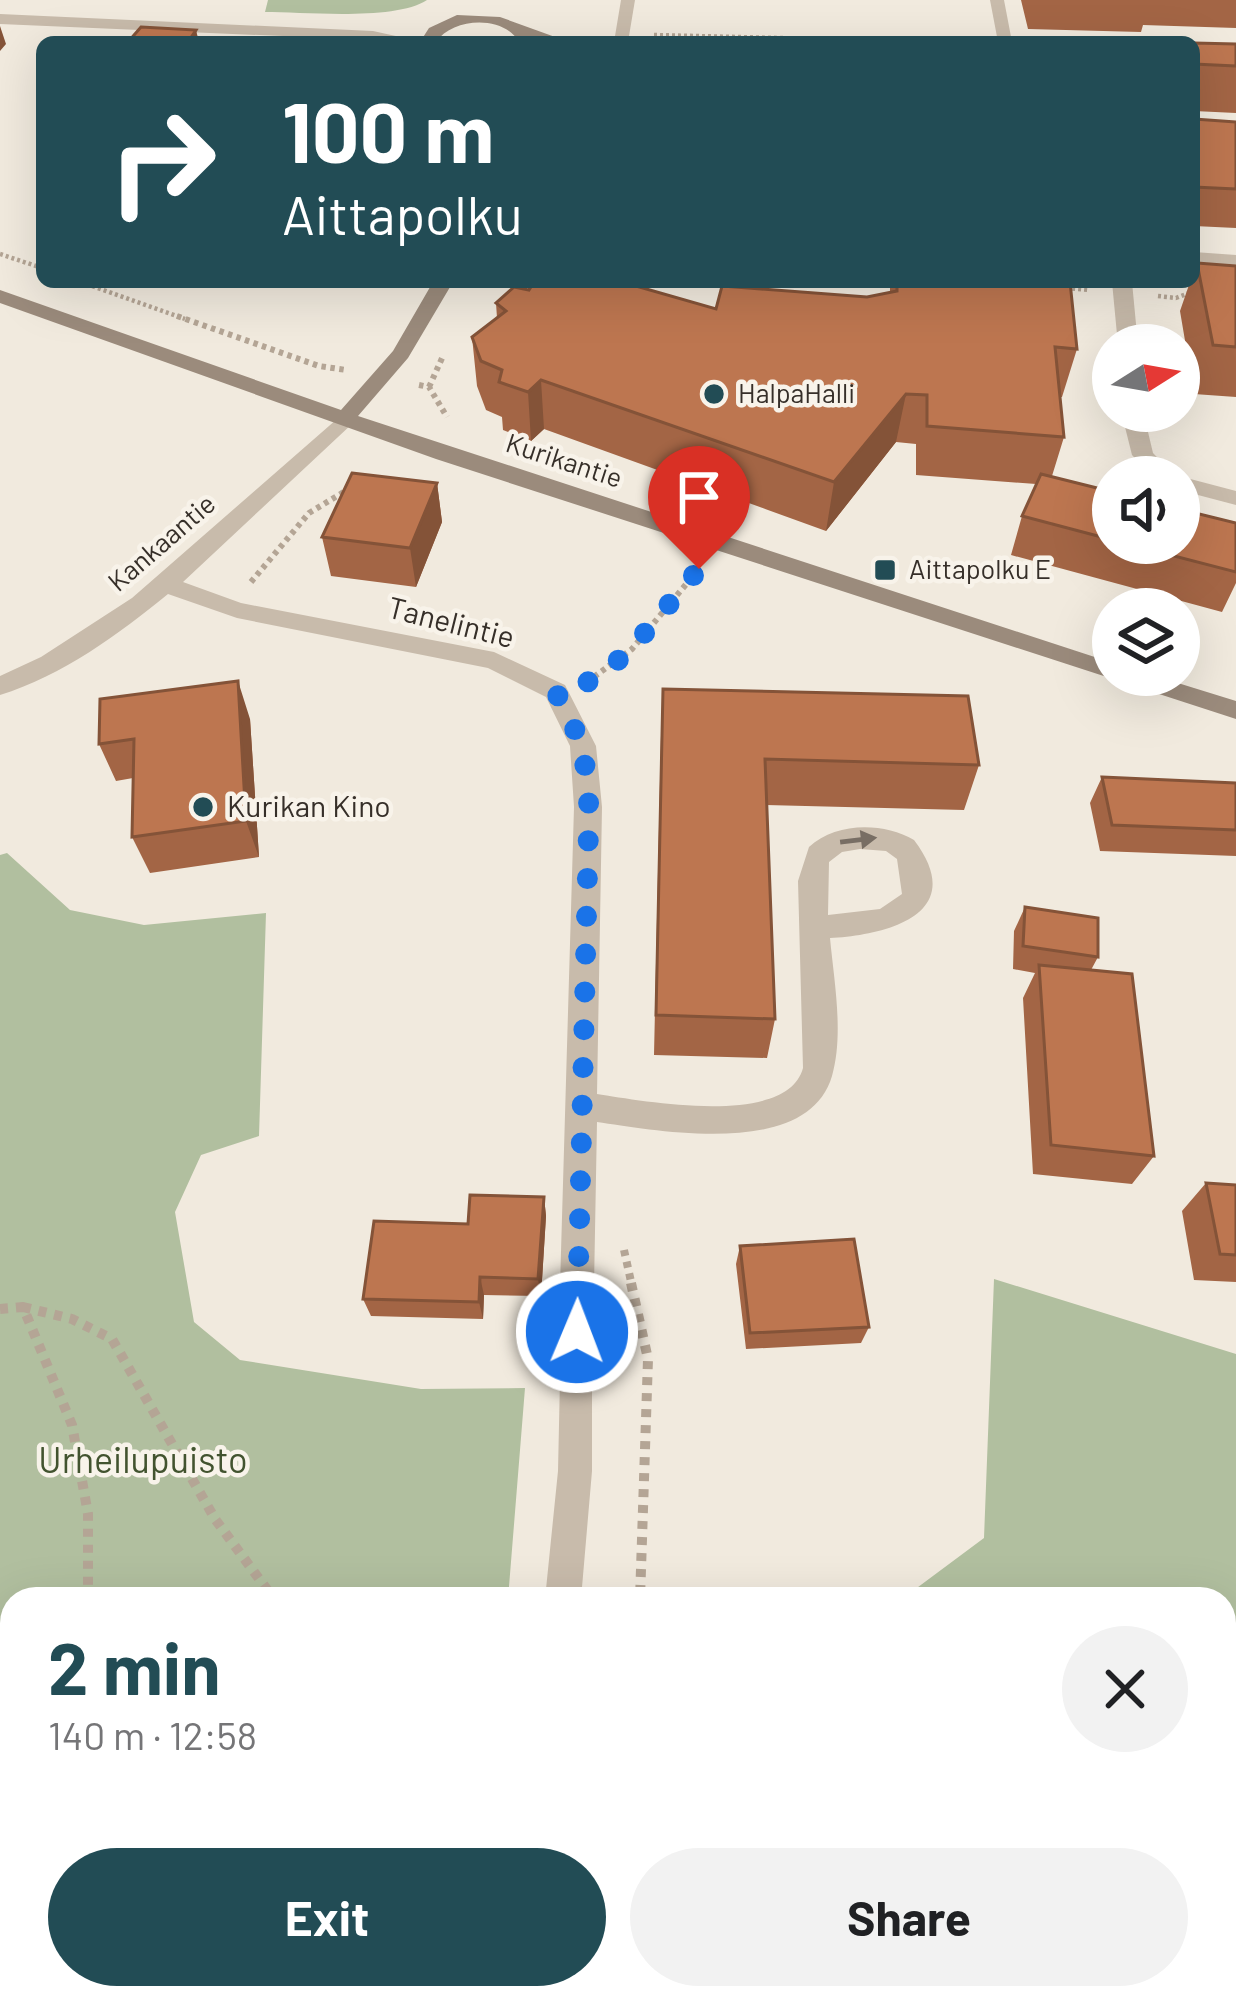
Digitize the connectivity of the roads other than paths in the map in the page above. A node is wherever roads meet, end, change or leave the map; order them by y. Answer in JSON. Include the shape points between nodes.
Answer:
{"nodes":[{"id":1,"x":628,"y":0,"type":"edge"},
{"id":2,"x":997,"y":0,"type":"edge"},
{"id":3,"x":0,"y":19,"type":"edge"},
{"id":4,"x":441,"y":30,"type":"edge"},
{"id":5,"x":522,"y":33,"type":"edge"},
{"id":6,"x":373,"y":36,"type":"joint"},
{"id":7,"x":621,"y":36,"type":"edge"},
{"id":8,"x":1004,"y":36,"type":"edge"},
{"id":9,"x":1200,"y":258,"type":"edge"},
{"id":10,"x":1236,"y":261,"type":"edge"},
{"id":11,"x":440,"y":288,"type":"edge"},
{"id":12,"x":1123,"y":288,"type":"edge"},
{"id":13,"x":0,"y":296,"type":"edge"},
{"id":14,"x":1126,"y":324,"type":"edge"},
{"id":15,"x":344,"y":418,"type":"junction"},
{"id":16,"x":1200,"y":489,"type":"edge"},
{"id":17,"x":1236,"y":498,"type":"edge"},
{"id":18,"x":165,"y":584,"type":"junction"},
{"id":19,"x":1092,"y":665,"type":"edge"},
{"id":20,"x":0,"y":686,"type":"edge"},
{"id":21,"x":1191,"y":696,"type":"edge"},
{"id":22,"x":1236,"y":710,"type":"edge"},
{"id":23,"x":814,"y":927,"type":"dead end"},
{"id":24,"x":581,"y":1106,"type":"junction"},
{"id":25,"x":577,"y":1286,"type":"joint"},
{"id":26,"x":564,"y":1587,"type":"edge"}],
"edges":[{"from":1,"to":7,"type":"lane"},
{"from":2,"to":8,"type":"lane"},
{"from":3,"to":6,"type":"street"},
{"from":4,"to":5,"type":"street","via":[[494,20]]},
{"from":4,"to":6,"type":"street"},
{"from":9,"to":10,"type":"street"},
{"from":11,"to":15,"type":"street","via":[[401,355]]},
{"from":12,"to":14,"type":"street"},
{"from":13,"to":15,"type":"street","name":"Kurikantie"},
{"from":15,"to":18,"type":"street","name":"Kankaantie"},
{"from":15,"to":19,"type":"street","name":"Kurikantie"},
{"from":16,"to":17,"type":"street"},
{"from":18,"to":20,"type":"street","name":"Kankaantie","via":[[95,640]]},
{"from":18,"to":24,"type":"street","name":"Tanelintie","via":[[237,610],[494,661],[556,692],[583,746],[589,807]]},
{"from":21,"to":22,"type":"street"},
{"from":23,"to":24,"type":"street","via":[[820,1060],[814,1084],[792,1106],[761,1117]]},
{"from":24,"to":25,"type":"street"},
{"from":25,"to":26,"type":"lane"}]}
